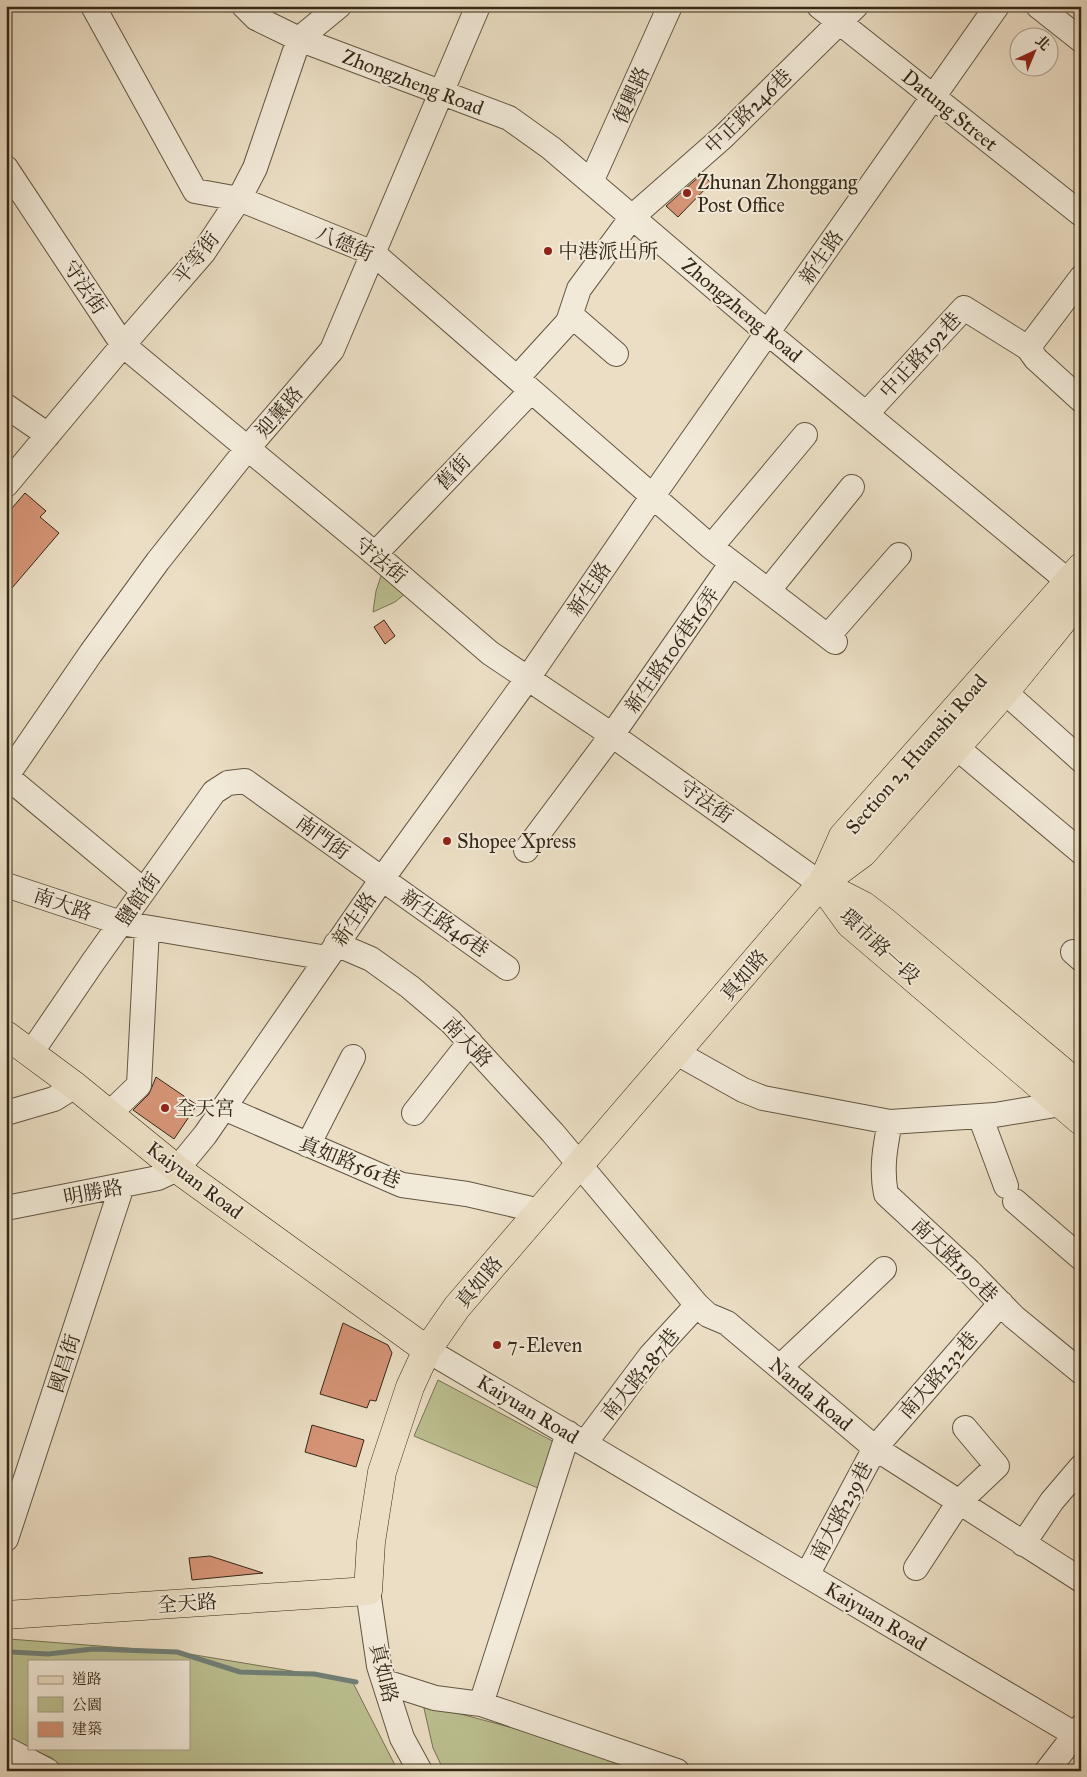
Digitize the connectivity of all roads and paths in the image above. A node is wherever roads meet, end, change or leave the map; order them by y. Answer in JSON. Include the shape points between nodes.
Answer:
{"nodes":[{"id":1,"x":93,"y":6,"type":"edge"},
{"id":2,"x":244,"y":6,"type":"edge"},
{"id":3,"x":339,"y":6,"type":"edge"},
{"id":4,"x":478,"y":6,"type":"edge"},
{"id":5,"x":670,"y":6,"type":"edge"},
{"id":6,"x":819,"y":6,"type":"edge"},
{"id":7,"x":997,"y":6,"type":"edge"},
{"id":8,"x":1038,"y":6,"type":"edge"},
{"id":9,"x":848,"y":14,"type":"edge"},
{"id":10,"x":299,"y":39,"type":"junction"},
{"id":11,"x":1081,"y":40,"type":"edge"},
{"id":12,"x":442,"y":93,"type":"junction"},
{"id":13,"x":934,"y":97,"type":"junction"},
{"id":14,"x":6,"y":168,"type":"edge"},
{"id":15,"x":591,"y":182,"type":"junction"},
{"id":16,"x":239,"y":199,"type":"junction"},
{"id":17,"x":1081,"y":214,"type":"edge"},
{"id":18,"x":632,"y":217,"type":"junction"},
{"id":19,"x":373,"y":253,"type":"junction"},
{"id":20,"x":1081,"y":278,"type":"edge"},
{"id":21,"x":570,"y":315,"type":"junction"},
{"id":22,"x":768,"y":332,"type":"junction"},
{"id":23,"x":123,"y":344,"type":"junction"},
{"id":24,"x":1028,"y":348,"type":"junction"},
{"id":25,"x":616,"y":354,"type":"dead end"},
{"id":26,"x":524,"y":384,"type":"junction"},
{"id":27,"x":1081,"y":400,"type":"edge"},
{"id":28,"x":6,"y":406,"type":"edge"},
{"id":29,"x":866,"y":414,"type":"junction"},
{"id":30,"x":48,"y":435,"type":"junction"},
{"id":31,"x":805,"y":435,"type":"dead end"},
{"id":32,"x":247,"y":449,"type":"junction"},
{"id":33,"x":6,"y":485,"type":"edge"},
{"id":34,"x":852,"y":487,"type":"dead end"},
{"id":35,"x":652,"y":497,"type":"junction"},
{"id":36,"x":711,"y":547,"type":"junction"},
{"id":37,"x":375,"y":554,"type":"junction"},
{"id":38,"x":900,"y":556,"type":"dead end"},
{"id":39,"x":731,"y":564,"type":"junction"},
{"id":40,"x":1078,"y":585,"type":"edge"},
{"id":41,"x":768,"y":591,"type":"junction"},
{"id":42,"x":528,"y":678,"type":"junction"},
{"id":43,"x":1005,"y":692,"type":"junction"},
{"id":44,"x":612,"y":735,"type":"junction"},
{"id":45,"x":956,"y":747,"type":"junction"},
{"id":46,"x":1081,"y":760,"type":"edge"},
{"id":47,"x":6,"y":777,"type":"edge"},
{"id":48,"x":264,"y":794,"type":"joint"},
{"id":49,"x":526,"y":850,"type":"dead end"},
{"id":50,"x":1081,"y":852,"type":"edge"},
{"id":51,"x":382,"y":879,"type":"junction"},
{"id":52,"x":821,"y":884,"type":"junction"},
{"id":53,"x":6,"y":885,"type":"edge"},
{"id":54,"x":143,"y":890,"type":"junction"},
{"id":55,"x":121,"y":923,"type":"junction"},
{"id":56,"x":146,"y":928,"type":"junction"},
{"id":57,"x":332,"y":951,"type":"junction"},
{"id":58,"x":507,"y":968,"type":"dead end"},
{"id":59,"x":6,"y":1034,"type":"edge"},
{"id":60,"x":470,"y":1042,"type":"junction"},
{"id":61,"x":31,"y":1053,"type":"junction"},
{"id":62,"x":677,"y":1053,"type":"junction"},
{"id":63,"x":353,"y":1057,"type":"dead end"},
{"id":64,"x":76,"y":1086,"type":"junction"},
{"id":65,"x":1076,"y":1100,"type":"edge"},
{"id":66,"x":224,"y":1108,"type":"junction"},
{"id":67,"x":6,"y":1113,"type":"edge"},
{"id":68,"x":109,"y":1114,"type":"junction"},
{"id":69,"x":414,"y":1114,"type":"dead end"},
{"id":70,"x":980,"y":1116,"type":"junction"},
{"id":71,"x":890,"y":1122,"type":"junction"},
{"id":72,"x":308,"y":1144,"type":"junction"},
{"id":73,"x":580,"y":1165,"type":"junction"},
{"id":74,"x":177,"y":1169,"type":"junction"},
{"id":75,"x":122,"y":1186,"type":"junction"},
{"id":76,"x":6,"y":1208,"type":"edge"},
{"id":77,"x":540,"y":1211,"type":"junction"},
{"id":78,"x":1081,"y":1258,"type":"edge"},
{"id":79,"x":884,"y":1269,"type":"dead end"},
{"id":80,"x":1001,"y":1303,"type":"junction"},
{"id":81,"x":697,"y":1305,"type":"junction"},
{"id":82,"x":427,"y":1350,"type":"junction"},
{"id":83,"x":780,"y":1367,"type":"junction"},
{"id":84,"x":1081,"y":1372,"type":"edge"},
{"id":85,"x":965,"y":1428,"type":"dead end"},
{"id":86,"x":577,"y":1438,"type":"junction"},
{"id":87,"x":875,"y":1448,"type":"junction"},
{"id":88,"x":1081,"y":1467,"type":"edge"},
{"id":89,"x":959,"y":1502,"type":"junction"},
{"id":90,"x":6,"y":1539,"type":"edge"},
{"id":91,"x":1023,"y":1544,"type":"junction"},
{"id":92,"x":916,"y":1568,"type":"dead end"},
{"id":93,"x":807,"y":1575,"type":"junction"},
{"id":94,"x":1081,"y":1580,"type":"edge"},
{"id":95,"x":368,"y":1591,"type":"junction"},
{"id":96,"x":6,"y":1615,"type":"edge"},
{"id":97,"x":385,"y":1682,"type":"junction"},
{"id":98,"x":481,"y":1704,"type":"junction"},
{"id":99,"x":1079,"y":1733,"type":"edge"},
{"id":100,"x":6,"y":1749,"type":"edge"},
{"id":101,"x":48,"y":1771,"type":"edge"},
{"id":102,"x":420,"y":1771,"type":"edge"},
{"id":103,"x":677,"y":1771,"type":"edge"},
{"id":104,"x":1047,"y":1771,"type":"edge"}],
"edges":[{"from":1,"to":16,"type":"street","name":"八德街","via":[[195,191]]},
{"from":2,"to":10,"type":"street","name":"Zhongzheng Road","via":[[256,18]]},
{"from":3,"to":10,"type":"street"},
{"from":4,"to":12,"type":"street","name":"迎薰路"},
{"from":5,"to":15,"type":"street","name":"復興路"},
{"from":6,"to":9,"type":"street","name":"Datung Street"},
{"from":7,"to":13,"type":"street","name":"新生路"},
{"from":8,"to":11,"type":"street"},
{"from":9,"to":13,"type":"street","name":"Datung Street"},
{"from":9,"to":18,"type":"street","name":"中正路246巷","via":[[723,137]]},
{"from":10,"to":12,"type":"street","name":"Zhongzheng Road"},
{"from":10,"to":16,"type":"street","name":"平等街","via":[[255,168]]},
{"from":12,"to":15,"type":"street","name":"Zhongzheng Road","via":[[509,118]]},
{"from":12,"to":19,"type":"street","name":"迎薰路"},
{"from":13,"to":17,"type":"street","name":"Datung Street"},
{"from":13,"to":22,"type":"street","name":"新生路"},
{"from":14,"to":23,"type":"street","name":"守法街"},
{"from":15,"to":18,"type":"street","name":"Zhongzheng Road"},
{"from":16,"to":19,"type":"street","name":"八德街"},
{"from":16,"to":23,"type":"street","name":"平等街","via":[[203,253]]},
{"from":18,"to":21,"type":"street","name":"中正路246巷","via":[[579,289]]},
{"from":18,"to":22,"type":"street","name":"Zhongzheng Road"},
{"from":19,"to":26,"type":"street","name":"八德街"},
{"from":19,"to":32,"type":"street","name":"迎薰路","via":[[332,350]]},
{"from":20,"to":24,"type":"street"},
{"from":21,"to":25,"type":"street"},
{"from":21,"to":26,"type":"street","name":"舊街"},
{"from":22,"to":29,"type":"street","name":"Zhongzheng Road"},
{"from":22,"to":35,"type":"street","name":"新生路"},
{"from":23,"to":30,"type":"street","name":"平等街"},
{"from":23,"to":32,"type":"street","name":"守法街"},
{"from":24,"to":27,"type":"street"},
{"from":24,"to":29,"type":"street","name":"中正路192巷","via":[[964,308]]},
{"from":26,"to":35,"type":"street","name":"八德街"},
{"from":26,"to":37,"type":"street","name":"舊街"},
{"from":28,"to":30,"type":"street"},
{"from":29,"to":40,"type":"street","name":"Zhongzheng Road"},
{"from":30,"to":33,"type":"street","name":"平等街"},
{"from":31,"to":36,"type":"street"},
{"from":32,"to":37,"type":"street","name":"守法街"},
{"from":32,"to":47,"type":"street","name":"迎薰路","via":[[158,561]]},
{"from":34,"to":41,"type":"street"},
{"from":35,"to":36,"type":"street","name":"八德街"},
{"from":35,"to":42,"type":"street","name":"新生路"},
{"from":36,"to":39,"type":"street","name":"八德街"},
{"from":37,"to":42,"type":"street","name":"守法街","via":[[490,653]]},
{"from":38,"to":41,"type":"street","name":"八德街","via":[[831,639]]},
{"from":39,"to":41,"type":"street","name":"八德街"},
{"from":39,"to":44,"type":"street","name":"新生路106巷16弄"},
{"from":40,"to":43,"type":"main road","name":"Section 2, Huanshi Road"},
{"from":40,"to":52,"type":"main road","name":"Section 2, Huanshi Road","via":[[843,836]]},
{"from":42,"to":44,"type":"street","name":"守法街"},
{"from":42,"to":51,"type":"street","name":"新生路"},
{"from":43,"to":45,"type":"main road","name":"Section 2, Huanshi Road"},
{"from":43,"to":46,"type":"street"},
{"from":44,"to":49,"type":"street","name":"新生路106巷16弄"},
{"from":44,"to":52,"type":"street","name":"守法街"},
{"from":45,"to":50,"type":"street"},
{"from":45,"to":52,"type":"main road","name":"Section 2, Huanshi Road","via":[[863,853]]},
{"from":47,"to":54,"type":"street"},
{"from":48,"to":51,"type":"street","name":"南門街"},
{"from":48,"to":54,"type":"street","name":"鹽館街","via":[[245,781],[228,783],[214,792]]},
{"from":51,"to":57,"type":"street","name":"新生路"},
{"from":51,"to":58,"type":"street","name":"新生路46巷"},
{"from":52,"to":62,"type":"main road","name":"真如路"},
{"from":52,"to":65,"type":"main road","name":"環市路一段","via":[[850,924]]},
{"from":53,"to":55,"type":"street","name":"南大路"},
{"from":54,"to":55,"type":"street","name":"鹽館街"},
{"from":55,"to":56,"type":"street","name":"南大路"},
{"from":55,"to":61,"type":"street","name":"鹽館街"},
{"from":56,"to":57,"type":"street","name":"南大路"},
{"from":56,"to":68,"type":"street","via":[[139,1086]]},
{"from":57,"to":60,"type":"street","name":"南大路","via":[[371,959],[410,987]]},
{"from":57,"to":66,"type":"street","name":"新生路"},
{"from":59,"to":61,"type":"main road","name":"Kaiyuan Road"},
{"from":60,"to":69,"type":"street"},
{"from":60,"to":73,"type":"street","name":"南大路"},
{"from":61,"to":64,"type":"main road","name":"Kaiyuan Road"},
{"from":62,"to":71,"type":"street","via":[[763,1098]]},
{"from":62,"to":73,"type":"main road","name":"真如路"},
{"from":63,"to":72,"type":"street"},
{"from":64,"to":67,"type":"street","via":[[54,1099]]},
{"from":64,"to":68,"type":"main road","name":"Kaiyuan Road"},
{"from":65,"to":70,"type":"street"},
{"from":66,"to":72,"type":"street","name":"真如路561巷"},
{"from":66,"to":74,"type":"street","name":"新生路"},
{"from":68,"to":74,"type":"main road","name":"Kaiyuan Road"},
{"from":70,"to":71,"type":"street"},
{"from":70,"to":78,"type":"street","via":[[1010,1194]]},
{"from":71,"to":80,"type":"street","name":"南大路190巷","via":[[884,1150],[886,1194]]},
{"from":72,"to":77,"type":"street","name":"真如路561巷","via":[[402,1185],[467,1194]]},
{"from":73,"to":77,"type":"main road","name":"真如路"},
{"from":73,"to":81,"type":"street","name":"Nanda Road"},
{"from":74,"to":75,"type":"street","name":"明勝路","via":[[158,1178]]},
{"from":74,"to":82,"type":"main road","name":"Kaiyuan Road"},
{"from":75,"to":76,"type":"street","name":"明勝路"},
{"from":75,"to":90,"type":"street","name":"國昌街"},
{"from":77,"to":82,"type":"main road","name":"真如路","via":[[457,1307]]},
{"from":79,"to":83,"type":"street"},
{"from":80,"to":84,"type":"street","name":"南大路190巷"},
{"from":80,"to":87,"type":"street","name":"南大路232巷"},
{"from":81,"to":83,"type":"street","name":"Nanda Road","via":[[708,1315],[726,1323]]},
{"from":81,"to":86,"type":"street","name":"南大路287巷"},
{"from":82,"to":86,"type":"street","name":"Kaiyuan Road"},
{"from":82,"to":95,"type":"main road","name":"真如路","via":[[410,1387],[382,1472],[371,1542]]},
{"from":83,"to":87,"type":"street","name":"Nanda Road"},
{"from":85,"to":89,"type":"street","via":[[997,1466]]},
{"from":86,"to":93,"type":"street","name":"Kaiyuan Road"},
{"from":86,"to":98,"type":"street","name":"南大路287巷"},
{"from":87,"to":89,"type":"street","name":"Nanda Road"},
{"from":87,"to":93,"type":"street","name":"南大路239巷"},
{"from":88,"to":91,"type":"street","via":[[1052,1501]]},
{"from":89,"to":91,"type":"street","name":"Nanda Road"},
{"from":89,"to":92,"type":"street"},
{"from":91,"to":94,"type":"street","name":"Nanda Road"},
{"from":93,"to":99,"type":"street","name":"Kaiyuan Road"},
{"from":95,"to":96,"type":"main road","name":"全天路"},
{"from":95,"to":97,"type":"street","name":"真如路"},
{"from":97,"to":98,"type":"street","via":[[435,1698]]},
{"from":97,"to":102,"type":"street","name":"真如路","via":[[402,1738]]},
{"from":98,"to":103,"type":"street"},
{"from":99,"to":104,"type":"street"},
{"from":100,"to":101,"type":"street"}]}
